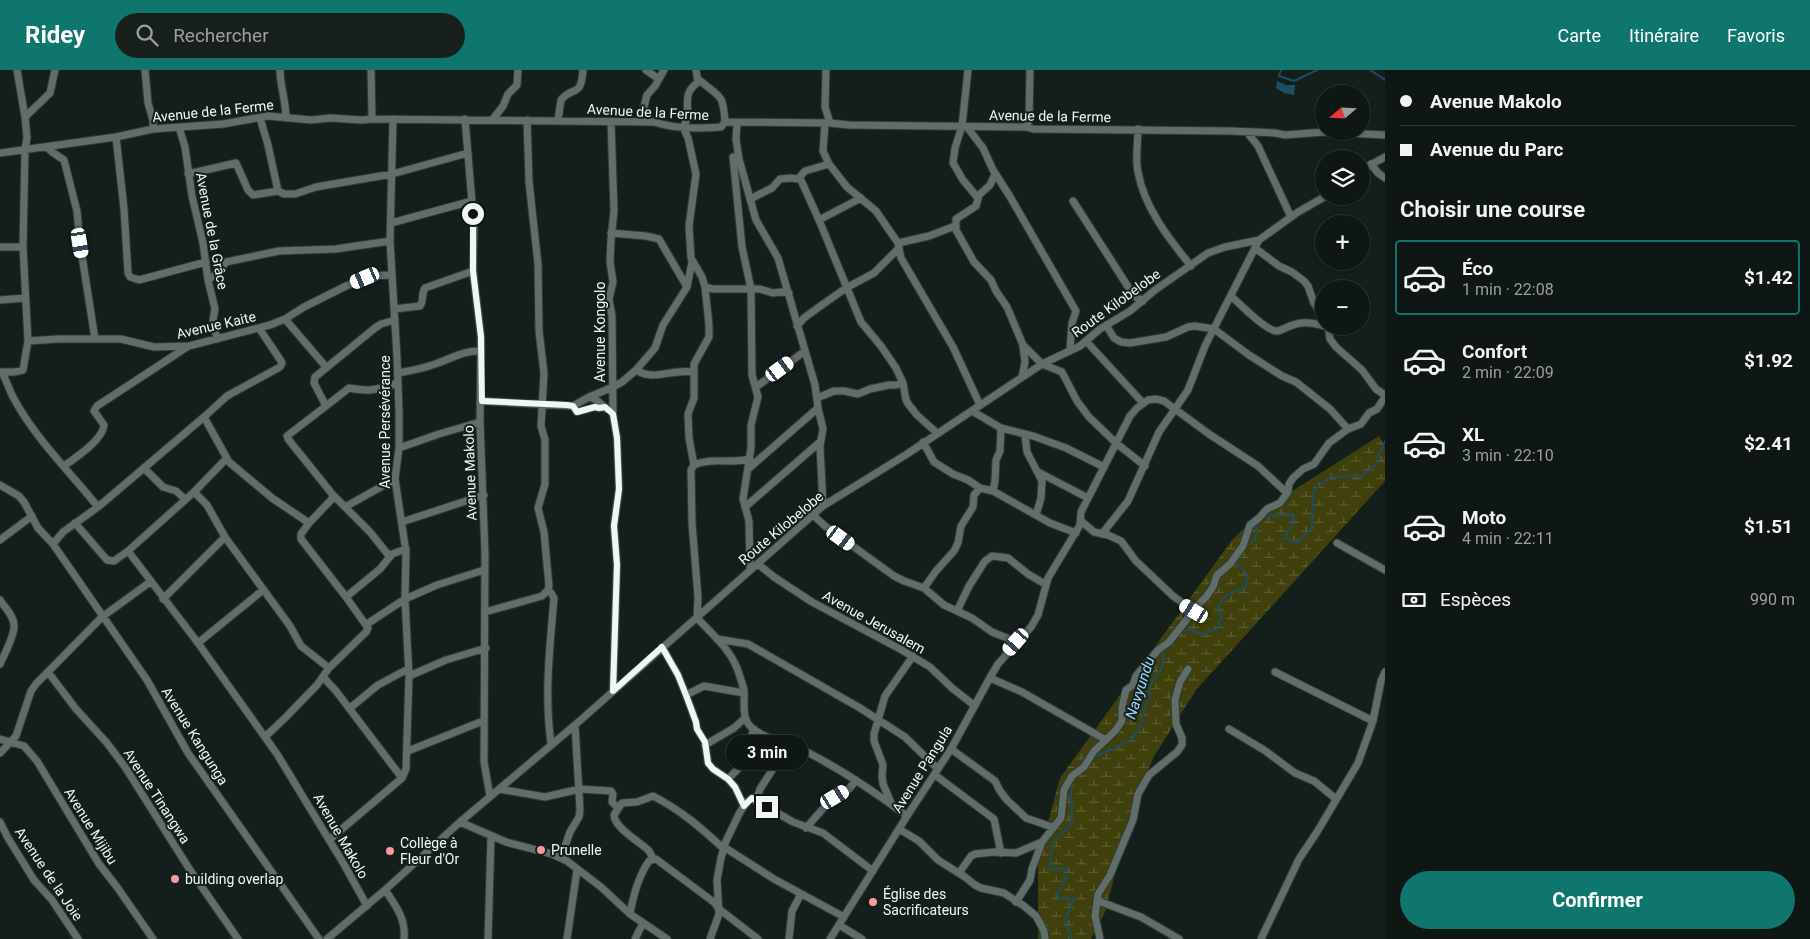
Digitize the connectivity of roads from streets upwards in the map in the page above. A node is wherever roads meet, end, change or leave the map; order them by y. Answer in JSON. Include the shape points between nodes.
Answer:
{"nodes":[{"id":1,"x":17,"y":70,"type":"edge"},
{"id":2,"x":55,"y":70,"type":"edge"},
{"id":3,"x":145,"y":70,"type":"edge"},
{"id":4,"x":280,"y":70,"type":"edge"},
{"id":5,"x":371,"y":70,"type":"edge"},
{"id":6,"x":518,"y":70,"type":"edge"},
{"id":7,"x":583,"y":70,"type":"edge"},
{"id":8,"x":646,"y":70,"type":"edge"},
{"id":9,"x":664,"y":70,"type":"edge"},
{"id":10,"x":696,"y":70,"type":"edge"},
{"id":11,"x":826,"y":70,"type":"edge"},
{"id":12,"x":968,"y":70,"type":"edge"},
{"id":13,"x":1030,"y":70,"type":"edge"},
{"id":14,"x":659,"y":79,"type":"junction"},
{"id":15,"x":698,"y":79,"type":"junction"},
{"id":16,"x":25,"y":117,"type":"junction"},
{"id":17,"x":260,"y":118,"type":"junction"},
{"id":18,"x":286,"y":118,"type":"junction"},
{"id":19,"x":372,"y":119,"type":"junction"},
{"id":20,"x":393,"y":119,"type":"junction"},
{"id":21,"x":465,"y":119,"type":"junction"},
{"id":22,"x":493,"y":119,"type":"junction"},
{"id":23,"x":527,"y":120,"type":"junction"},
{"id":24,"x":558,"y":120,"type":"junction"},
{"id":25,"x":611,"y":122,"type":"junction"},
{"id":26,"x":640,"y":122,"type":"junction"},
{"id":27,"x":725,"y":122,"type":"junction"},
{"id":28,"x":737,"y":123,"type":"junction"},
{"id":29,"x":827,"y":123,"type":"junction"},
{"id":30,"x":964,"y":126,"type":"junction"},
{"id":31,"x":1029,"y":126,"type":"junction"},
{"id":32,"x":179,"y":127,"type":"junction"},
{"id":33,"x":683,"y":127,"type":"junction"},
{"id":34,"x":153,"y":129,"type":"junction"},
{"id":35,"x":1138,"y":129,"type":"junction"},
{"id":36,"x":1247,"y":132,"type":"junction"},
{"id":37,"x":1385,"y":135,"type":"edge"},
{"id":38,"x":116,"y":137,"type":"junction"},
{"id":39,"x":47,"y":146,"type":"junction"},
{"id":40,"x":24,"y":149,"type":"junction"},
{"id":41,"x":0,"y":153,"type":"edge"},
{"id":42,"x":468,"y":153,"type":"junction"},
{"id":43,"x":733,"y":157,"type":"dead end"},
{"id":44,"x":1385,"y":157,"type":"edge"},
{"id":45,"x":828,"y":164,"type":"junction"},
{"id":46,"x":1371,"y":164,"type":"joint"},
{"id":47,"x":188,"y":174,"type":"junction"},
{"id":48,"x":392,"y":174,"type":"junction"},
{"id":49,"x":995,"y":174,"type":"junction"},
{"id":50,"x":800,"y":178,"type":"junction"},
{"id":51,"x":1385,"y":178,"type":"edge"},
{"id":52,"x":278,"y":191,"type":"junction"},
{"id":53,"x":750,"y":198,"type":"junction"},
{"id":54,"x":861,"y":198,"type":"junction"},
{"id":55,"x":978,"y":198,"type":"junction"},
{"id":56,"x":472,"y":201,"type":"junction"},
{"id":57,"x":1073,"y":201,"type":"dead end"},
{"id":58,"x":1315,"y":201,"type":"edge"},
{"id":59,"x":1291,"y":217,"type":"junction"},
{"id":60,"x":820,"y":220,"type":"junction"},
{"id":61,"x":391,"y":223,"type":"junction"},
{"id":62,"x":955,"y":226,"type":"junction"},
{"id":63,"x":611,"y":233,"type":"junction"},
{"id":64,"x":390,"y":241,"type":"junction"},
{"id":65,"x":1257,"y":244,"type":"junction"},
{"id":66,"x":898,"y":245,"type":"junction"},
{"id":67,"x":0,"y":247,"type":"edge"},
{"id":68,"x":23,"y":247,"type":"junction"},
{"id":69,"x":206,"y":262,"type":"junction"},
{"id":70,"x":692,"y":262,"type":"junction"},
{"id":71,"x":1191,"y":266,"type":"junction"},
{"id":72,"x":473,"y":271,"type":"junction"},
{"id":73,"x":391,"y":275,"type":"junction"},
{"id":74,"x":208,"y":280,"type":"junction"},
{"id":75,"x":686,"y":287,"type":"junction"},
{"id":76,"x":705,"y":288,"type":"junction"},
{"id":77,"x":846,"y":288,"type":"junction"},
{"id":78,"x":750,"y":289,"type":"junction"},
{"id":79,"x":789,"y":293,"type":"junction"},
{"id":80,"x":1231,"y":296,"type":"junction"},
{"id":81,"x":25,"y":298,"type":"junction"},
{"id":82,"x":0,"y":300,"type":"edge"},
{"id":83,"x":1142,"y":301,"type":"junction"},
{"id":84,"x":1315,"y":305,"type":"edge"},
{"id":85,"x":394,"y":309,"type":"junction"},
{"id":86,"x":286,"y":319,"type":"junction"},
{"id":87,"x":394,"y":320,"type":"junction"},
{"id":88,"x":1315,"y":324,"type":"edge"},
{"id":89,"x":1106,"y":325,"type":"junction"},
{"id":90,"x":797,"y":326,"type":"junction"},
{"id":91,"x":259,"y":328,"type":"junction"},
{"id":92,"x":1214,"y":329,"type":"junction"},
{"id":93,"x":1329,"y":335,"type":"edge"},
{"id":94,"x":95,"y":339,"type":"junction"},
{"id":95,"x":217,"y":339,"type":"junction"},
{"id":96,"x":28,"y":341,"type":"junction"},
{"id":97,"x":1086,"y":341,"type":"junction"},
{"id":98,"x":1023,"y":345,"type":"junction"},
{"id":99,"x":189,"y":346,"type":"junction"},
{"id":100,"x":1070,"y":349,"type":"junction"},
{"id":101,"x":805,"y":351,"type":"junction"},
{"id":102,"x":481,"y":352,"type":"junction"},
{"id":103,"x":1042,"y":364,"type":"junction"},
{"id":104,"x":326,"y":368,"type":"junction"},
{"id":105,"x":636,"y":370,"type":"junction"},
{"id":106,"x":1,"y":372,"type":"edge"},
{"id":107,"x":693,"y":372,"type":"junction"},
{"id":108,"x":398,"y":373,"type":"junction"},
{"id":109,"x":1022,"y":377,"type":"junction"},
{"id":110,"x":902,"y":383,"type":"junction"},
{"id":111,"x":397,"y":384,"type":"junction"},
{"id":112,"x":613,"y":387,"type":"junction"},
{"id":113,"x":756,"y":387,"type":"junction"},
{"id":114,"x":1385,"y":396,"type":"edge"},
{"id":115,"x":589,"y":397,"type":"junction"},
{"id":116,"x":817,"y":398,"type":"junction"},
{"id":117,"x":482,"y":401,"type":"junction"},
{"id":118,"x":1143,"y":403,"type":"junction"},
{"id":119,"x":542,"y":404,"type":"junction"},
{"id":120,"x":980,"y":405,"type":"junction"},
{"id":121,"x":326,"y":406,"type":"junction"},
{"id":122,"x":573,"y":406,"type":"junction"},
{"id":123,"x":605,"y":407,"type":"junction"},
{"id":124,"x":818,"y":408,"type":"junction"},
{"id":125,"x":1175,"y":408,"type":"junction"},
{"id":126,"x":972,"y":411,"type":"junction"},
{"id":127,"x":613,"y":414,"type":"junction"},
{"id":128,"x":204,"y":417,"type":"junction"},
{"id":129,"x":480,"y":422,"type":"junction"},
{"id":130,"x":1001,"y":428,"type":"junction"},
{"id":131,"x":1348,"y":429,"type":"junction"},
{"id":132,"x":937,"y":434,"type":"junction"},
{"id":133,"x":1025,"y":435,"type":"junction"},
{"id":134,"x":820,"y":442,"type":"junction"},
{"id":135,"x":923,"y":442,"type":"junction"},
{"id":136,"x":1116,"y":444,"type":"junction"},
{"id":137,"x":399,"y":448,"type":"junction"},
{"id":138,"x":226,"y":459,"type":"junction"},
{"id":139,"x":750,"y":459,"type":"junction"},
{"id":140,"x":694,"y":465,"type":"junction"},
{"id":141,"x":64,"y":466,"type":"junction"},
{"id":142,"x":1145,"y":466,"type":"junction"},
{"id":143,"x":144,"y":468,"type":"junction"},
{"id":144,"x":1104,"y":468,"type":"junction"},
{"id":145,"x":748,"y":470,"type":"junction"},
{"id":146,"x":1038,"y":472,"type":"junction"},
{"id":147,"x":395,"y":479,"type":"junction"},
{"id":148,"x":0,"y":485,"type":"edge"},
{"id":149,"x":980,"y":488,"type":"junction"},
{"id":150,"x":992,"y":491,"type":"junction"},
{"id":151,"x":194,"y":492,"type":"junction"},
{"id":152,"x":1286,"y":493,"type":"junction"},
{"id":153,"x":333,"y":495,"type":"junction"},
{"id":154,"x":484,"y":495,"type":"junction"},
{"id":155,"x":1088,"y":498,"type":"junction"},
{"id":156,"x":185,"y":499,"type":"junction"},
{"id":157,"x":823,"y":506,"type":"junction"},
{"id":158,"x":98,"y":507,"type":"junction"},
{"id":159,"x":345,"y":507,"type":"junction"},
{"id":160,"x":745,"y":507,"type":"junction"},
{"id":161,"x":813,"y":515,"type":"junction"},
{"id":162,"x":1036,"y":515,"type":"junction"},
{"id":163,"x":32,"y":516,"type":"junction"},
{"id":164,"x":1081,"y":521,"type":"junction"},
{"id":165,"x":402,"y":522,"type":"junction"},
{"id":166,"x":75,"y":523,"type":"junction"},
{"id":167,"x":309,"y":523,"type":"junction"},
{"id":168,"x":1076,"y":533,"type":"junction"},
{"id":169,"x":1102,"y":534,"type":"junction"},
{"id":170,"x":225,"y":537,"type":"junction"},
{"id":171,"x":0,"y":540,"type":"edge"},
{"id":172,"x":1338,"y":543,"type":"dead end"},
{"id":173,"x":53,"y":544,"type":"junction"},
{"id":174,"x":406,"y":549,"type":"junction"},
{"id":175,"x":128,"y":551,"type":"junction"},
{"id":176,"x":390,"y":557,"type":"junction"},
{"id":177,"x":758,"y":564,"type":"junction"},
{"id":178,"x":484,"y":570,"type":"junction"},
{"id":179,"x":750,"y":570,"type":"junction"},
{"id":180,"x":1385,"y":570,"type":"edge"},
{"id":181,"x":150,"y":582,"type":"junction"},
{"id":182,"x":1045,"y":584,"type":"junction"},
{"id":183,"x":924,"y":588,"type":"junction"},
{"id":184,"x":263,"y":590,"type":"junction"},
{"id":185,"x":548,"y":590,"type":"junction"},
{"id":186,"x":346,"y":597,"type":"junction"},
{"id":187,"x":163,"y":599,"type":"junction"},
{"id":188,"x":404,"y":599,"type":"junction"},
{"id":189,"x":0,"y":600,"type":"edge"},
{"id":190,"x":1194,"y":611,"type":"junction"},
{"id":191,"x":485,"y":612,"type":"junction"},
{"id":192,"x":957,"y":612,"type":"junction"},
{"id":193,"x":102,"y":617,"type":"junction"},
{"id":194,"x":696,"y":618,"type":"junction"},
{"id":195,"x":367,"y":624,"type":"junction"},
{"id":196,"x":717,"y":639,"type":"junction"},
{"id":197,"x":1016,"y":642,"type":"junction"},
{"id":198,"x":198,"y":643,"type":"junction"},
{"id":199,"x":662,"y":647,"type":"junction"},
{"id":200,"x":486,"y":648,"type":"junction"},
{"id":201,"x":913,"y":656,"type":"junction"},
{"id":202,"x":0,"y":664,"type":"edge"},
{"id":203,"x":329,"y":668,"type":"junction"},
{"id":204,"x":1188,"y":669,"type":"dead end"},
{"id":205,"x":48,"y":672,"type":"junction"},
{"id":206,"x":1275,"y":672,"type":"dead end"},
{"id":207,"x":1385,"y":672,"type":"edge"},
{"id":208,"x":409,"y":673,"type":"junction"},
{"id":209,"x":323,"y":677,"type":"junction"},
{"id":210,"x":990,"y":678,"type":"junction"},
{"id":211,"x":613,"y":691,"type":"junction"},
{"id":212,"x":744,"y":693,"type":"junction"},
{"id":213,"x":686,"y":695,"type":"junction"},
{"id":214,"x":975,"y":706,"type":"junction"},
{"id":215,"x":350,"y":708,"type":"junction"},
{"id":216,"x":745,"y":718,"type":"junction"},
{"id":217,"x":483,"y":720,"type":"junction"},
{"id":218,"x":878,"y":720,"type":"junction"},
{"id":219,"x":1373,"y":721,"type":"junction"},
{"id":220,"x":575,"y":725,"type":"junction"},
{"id":221,"x":754,"y":729,"type":"junction"},
{"id":222,"x":1229,"y":729,"type":"dead end"},
{"id":223,"x":266,"y":736,"type":"junction"},
{"id":224,"x":0,"y":739,"type":"edge"},
{"id":225,"x":1106,"y":740,"type":"junction"},
{"id":226,"x":11,"y":743,"type":"junction"},
{"id":227,"x":552,"y":743,"type":"junction"},
{"id":228,"x":790,"y":744,"type":"junction"},
{"id":229,"x":705,"y":745,"type":"junction"},
{"id":230,"x":951,"y":748,"type":"junction"},
{"id":231,"x":408,"y":751,"type":"junction"},
{"id":232,"x":0,"y":753,"type":"edge"},
{"id":233,"x":936,"y":772,"type":"junction"},
{"id":234,"x":402,"y":778,"type":"junction"},
{"id":235,"x":728,"y":779,"type":"junction"},
{"id":236,"x":856,"y":780,"type":"junction"},
{"id":237,"x":499,"y":789,"type":"junction"},
{"id":238,"x":580,"y":789,"type":"junction"},
{"id":239,"x":490,"y":796,"type":"junction"},
{"id":240,"x":1336,"y":799,"type":"junction"},
{"id":241,"x":756,"y":801,"type":"junction"},
{"id":242,"x":892,"y":805,"type":"junction"},
{"id":243,"x":744,"y":806,"type":"junction"},
{"id":244,"x":617,"y":807,"type":"junction"},
{"id":245,"x":907,"y":816,"type":"junction"},
{"id":246,"x":0,"y":822,"type":"edge"},
{"id":247,"x":460,"y":822,"type":"junction"},
{"id":248,"x":1052,"y":827,"type":"junction"},
{"id":249,"x":806,"y":828,"type":"junction"},
{"id":250,"x":899,"y":829,"type":"junction"},
{"id":251,"x":491,"y":837,"type":"junction"},
{"id":252,"x":329,"y":840,"type":"junction"},
{"id":253,"x":1042,"y":842,"type":"junction"},
{"id":254,"x":724,"y":848,"type":"junction"},
{"id":255,"x":1001,"y":853,"type":"junction"},
{"id":256,"x":561,"y":858,"type":"junction"},
{"id":257,"x":653,"y":859,"type":"junction"},
{"id":258,"x":577,"y":870,"type":"junction"},
{"id":259,"x":873,"y":871,"type":"junction"},
{"id":260,"x":960,"y":873,"type":"junction"},
{"id":261,"x":385,"y":890,"type":"junction"},
{"id":262,"x":801,"y":894,"type":"junction"},
{"id":263,"x":1098,"y":899,"type":"junction"},
{"id":264,"x":1016,"y":902,"type":"junction"},
{"id":265,"x":367,"y":906,"type":"junction"},
{"id":266,"x":719,"y":909,"type":"junction"},
{"id":267,"x":630,"y":914,"type":"junction"},
{"id":268,"x":844,"y":917,"type":"junction"},
{"id":269,"x":643,"y":923,"type":"junction"},
{"id":270,"x":839,"y":925,"type":"junction"},
{"id":271,"x":78,"y":939,"type":"edge"},
{"id":272,"x":153,"y":939,"type":"edge"},
{"id":273,"x":238,"y":939,"type":"edge"},
{"id":274,"x":319,"y":939,"type":"edge"},
{"id":275,"x":327,"y":939,"type":"edge"},
{"id":276,"x":404,"y":939,"type":"edge"},
{"id":277,"x":488,"y":939,"type":"edge"},
{"id":278,"x":567,"y":939,"type":"edge"},
{"id":279,"x":634,"y":939,"type":"edge"},
{"id":280,"x":666,"y":939,"type":"edge"},
{"id":281,"x":710,"y":939,"type":"edge"},
{"id":282,"x":758,"y":939,"type":"edge"},
{"id":283,"x":789,"y":939,"type":"edge"},
{"id":284,"x":830,"y":939,"type":"edge"},
{"id":285,"x":862,"y":939,"type":"edge"},
{"id":286,"x":1045,"y":939,"type":"edge"},
{"id":287,"x":1100,"y":939,"type":"edge"},
{"id":288,"x":1179,"y":939,"type":"edge"},
{"id":289,"x":1261,"y":939,"type":"edge"}],
"edges":[{"from":1,"to":16,"type":"street"},
{"from":2,"to":16,"type":"street","via":[[50,93]]},
{"from":3,"to":34,"type":"street"},
{"from":4,"to":18,"type":"street"},
{"from":5,"to":19,"type":"street"},
{"from":6,"to":22,"type":"street","via":[[517,85]]},
{"from":7,"to":24,"type":"street","via":[[580,88],[560,100]]},
{"from":8,"to":14,"type":"street"},
{"from":9,"to":14,"type":"street"},
{"from":10,"to":15,"type":"street"},
{"from":11,"to":29,"type":"street"},
{"from":12,"to":30,"type":"street"},
{"from":13,"to":31,"type":"street"},
{"from":14,"to":26,"type":"street","via":[[647,95]]},
{"from":15,"to":27,"type":"street","via":[[720,95]]},
{"from":15,"to":33,"type":"street","via":[[687,95],[687,116]]},
{"from":16,"to":40,"type":"street","via":[[27,138]]},
{"from":17,"to":18,"type":"street","name":"Avenue de la Ferme"},
{"from":17,"to":32,"type":"street","name":"Avenue de la Ferme"},
{"from":17,"to":52,"type":"street"},
{"from":18,"to":19,"type":"street","name":"Avenue de la Ferme"},
{"from":19,"to":20,"type":"street","name":"Avenue de la Ferme"},
{"from":20,"to":21,"type":"street","name":"Avenue de la Ferme"},
{"from":20,"to":48,"type":"street","name":"Avenue Persévérance"},
{"from":21,"to":22,"type":"street","name":"Avenue de la Ferme"},
{"from":21,"to":42,"type":"street","name":"Avenue Makolo"},
{"from":22,"to":23,"type":"street","name":"Avenue de la Ferme"},
{"from":23,"to":24,"type":"street","name":"Avenue de la Ferme"},
{"from":23,"to":119,"type":"street","via":[[529,182],[538,264],[544,382]]},
{"from":24,"to":25,"type":"street","name":"Avenue de la Ferme"},
{"from":25,"to":26,"type":"street","name":"Avenue de la Ferme"},
{"from":25,"to":63,"type":"street","name":"Avenue Kongolo","via":[[614,205]]},
{"from":26,"to":33,"type":"street","name":"Avenue de la Ferme"},
{"from":27,"to":28,"type":"street","name":"Avenue de la Ferme"},
{"from":27,"to":33,"type":"street","name":"Avenue de la Ferme","via":[[721,127]]},
{"from":28,"to":29,"type":"street","name":"Avenue de la Ferme"},
{"from":28,"to":53,"type":"street","via":[[739,159]]},
{"from":29,"to":30,"type":"street","name":"Avenue de la Ferme"},
{"from":29,"to":45,"type":"street","via":[[823,152]]},
{"from":30,"to":31,"type":"street","name":"Avenue de la Ferme"},
{"from":30,"to":49,"type":"street","via":[[983,148]]},
{"from":30,"to":55,"type":"street","via":[[953,163],[962,180]]},
{"from":31,"to":35,"type":"street","name":"Avenue de la Ferme"},
{"from":32,"to":34,"type":"street","name":"Avenue de la Ferme"},
{"from":32,"to":47,"type":"street","name":"Avenue de la Grâce"},
{"from":33,"to":70,"type":"street","via":[[696,174],[689,226]]},
{"from":34,"to":38,"type":"street","name":"Avenue de la Ferme"},
{"from":35,"to":36,"type":"street","name":"Avenue de la Ferme"},
{"from":35,"to":71,"type":"street","via":[[1137,170],[1141,184],[1154,215]]},
{"from":36,"to":37,"type":"street","name":"Avenue de la Ferme"},
{"from":36,"to":59,"type":"street","via":[[1258,146]]},
{"from":38,"to":39,"type":"street","name":"Avenue de la Ferme"},
{"from":38,"to":69,"type":"street","via":[[130,277],[139,280]]},
{"from":39,"to":40,"type":"street","name":"Avenue de la Ferme"},
{"from":39,"to":94,"type":"street","via":[[64,160],[76,208]]},
{"from":40,"to":41,"type":"street","name":"Avenue de la Ferme"},
{"from":40,"to":68,"type":"street"},
{"from":42,"to":48,"type":"street"},
{"from":42,"to":56,"type":"street","name":"Avenue Makolo"},
{"from":43,"to":78,"type":"street","via":[[742,247]]},
{"from":44,"to":46,"type":"street"},
{"from":45,"to":50,"type":"street","via":[[802,172]]},
{"from":45,"to":54,"type":"street"},
{"from":46,"to":51,"type":"street"},
{"from":47,"to":52,"type":"street","via":[[236,163],[253,195]]},
{"from":47,"to":69,"type":"street","name":"Avenue de la Grâce"},
{"from":48,"to":52,"type":"street","via":[[295,194]]},
{"from":48,"to":61,"type":"street","name":"Avenue Persévérance"},
{"from":49,"to":55,"type":"street"},
{"from":49,"to":100,"type":"street","via":[[1076,311]]},
{"from":50,"to":53,"type":"street","via":[[780,179],[772,188]]},
{"from":50,"to":60,"type":"street"},
{"from":53,"to":79,"type":"street","via":[[756,220],[778,258]]},
{"from":54,"to":60,"type":"street"},
{"from":54,"to":66,"type":"street","via":[[876,211]]},
{"from":55,"to":62,"type":"street","via":[[974,208],[958,217]]},
{"from":56,"to":61,"type":"street"},
{"from":56,"to":72,"type":"street","name":"Avenue Makolo"},
{"from":57,"to":83,"type":"street","via":[[1134,296]]},
{"from":58,"to":59,"type":"street","name":"Route Kilobelobe"},
{"from":59,"to":65,"type":"street","name":"Route Kilobelobe"},
{"from":60,"to":77,"type":"street"},
{"from":61,"to":64,"type":"street","name":"Avenue Persévérance"},
{"from":62,"to":66,"type":"street"},
{"from":62,"to":98,"type":"street","via":[[974,262],[991,280],[1007,307]]},
{"from":63,"to":75,"type":"street","via":[[659,239]]},
{"from":63,"to":112,"type":"street","name":"Avenue Kongolo","via":[[613,282],[609,299]]},
{"from":64,"to":73,"type":"street","name":"Avenue Persévérance"},
{"from":64,"to":74,"type":"street","via":[[336,249],[279,252],[226,262]]},
{"from":65,"to":71,"type":"street","name":"Route Kilobelobe","via":[[1217,249]]},
{"from":65,"to":80,"type":"street"},
{"from":65,"to":84,"type":"street","via":[[1279,266],[1304,281]]},
{"from":66,"to":77,"type":"street","via":[[874,273]]},
{"from":66,"to":120,"type":"street","via":[[901,258],[953,347]]},
{"from":67,"to":68,"type":"street"},
{"from":68,"to":81,"type":"street"},
{"from":69,"to":74,"type":"street","name":"Avenue de la Grâce"},
{"from":70,"to":75,"type":"street"},
{"from":70,"to":76,"type":"street"},
{"from":71,"to":83,"type":"street","name":"Route Kilobelobe"},
{"from":72,"to":85,"type":"street","via":[[424,288],[420,306]]},
{"from":72,"to":102,"type":"street","name":"Avenue Makolo"},
{"from":73,"to":85,"type":"street","name":"Avenue Persévérance"},
{"from":73,"to":86,"type":"street","name":"Avenue Kaite","via":[[371,276],[346,286]]},
{"from":74,"to":95,"type":"street","name":"Avenue de la Grâce","via":[[215,309],[213,320]]},
{"from":75,"to":105,"type":"street","via":[[663,325],[655,348]]},
{"from":76,"to":78,"type":"street"},
{"from":76,"to":107,"type":"street","via":[[709,337],[695,360]]},
{"from":77,"to":90,"type":"street"},
{"from":77,"to":110,"type":"street","via":[[861,322],[881,346]]},
{"from":78,"to":79,"type":"street","via":[[765,289],[773,294]]},
{"from":78,"to":113,"type":"street","via":[[752,365]]},
{"from":79,"to":90,"type":"street"},
{"from":80,"to":88,"type":"street","via":[[1273,330],[1298,323]]},
{"from":80,"to":92,"type":"street"},
{"from":81,"to":82,"type":"street"},
{"from":81,"to":96,"type":"street"},
{"from":83,"to":89,"type":"street","name":"Route Kilobelobe"},
{"from":85,"to":87,"type":"street","name":"Avenue Persévérance"},
{"from":86,"to":91,"type":"street","name":"Avenue Kaite"},
{"from":86,"to":104,"type":"street"},
{"from":87,"to":104,"type":"street","via":[[381,324]]},
{"from":87,"to":108,"type":"street","name":"Avenue Persévérance"},
{"from":89,"to":92,"type":"street","via":[[1114,338],[1121,342],[1166,337],[1195,326]]},
{"from":89,"to":97,"type":"street","name":"Route Kilobelobe"},
{"from":90,"to":101,"type":"street"},
{"from":91,"to":95,"type":"street","name":"Avenue Kaite"},
{"from":91,"to":128,"type":"street","via":[[282,365],[232,393]]},
{"from":92,"to":125,"type":"street","via":[[1188,390]]},
{"from":92,"to":131,"type":"street","via":[[1255,359],[1296,382],[1330,409]]},
{"from":93,"to":114,"type":"street","via":[[1336,347]]},
{"from":94,"to":96,"type":"street","name":"Avenue Kaite"},
{"from":94,"to":99,"type":"street","name":"Avenue Kaite","via":[[121,339],[154,347]]},
{"from":95,"to":99,"type":"street","name":"Avenue Kaite"},
{"from":96,"to":106,"type":"street","via":[[23,370]]},
{"from":97,"to":100,"type":"street","name":"Route Kilobelobe"},
{"from":97,"to":118,"type":"street"},
{"from":98,"to":103,"type":"street"},
{"from":98,"to":109,"type":"street","via":[[1025,362]]},
{"from":99,"to":141,"type":"street","via":[[97,406],[94,411],[104,425],[103,432],[82,454]]},
{"from":100,"to":103,"type":"street","name":"Route Kilobelobe"},
{"from":101,"to":113,"type":"street"},
{"from":101,"to":116,"type":"street"},
{"from":102,"to":108,"type":"street","via":[[464,353],[431,366]]},
{"from":102,"to":117,"type":"street","name":"Avenue Makolo"},
{"from":103,"to":109,"type":"street","name":"Route Kilobelobe"},
{"from":103,"to":136,"type":"street","via":[[1062,372],[1089,417]]},
{"from":104,"to":121,"type":"street","via":[[313,381]]},
{"from":105,"to":107,"type":"street","via":[[650,375]]},
{"from":105,"to":112,"type":"street"},
{"from":106,"to":141,"type":"street","via":[[20,408]]},
{"from":107,"to":140,"type":"street","via":[[694,398],[688,414]]},
{"from":108,"to":111,"type":"street","name":"Avenue Persévérance"},
{"from":109,"to":120,"type":"street","name":"Route Kilobelobe"},
{"from":110,"to":116,"type":"street","via":[[858,394],[834,391]]},
{"from":110,"to":132,"type":"street","via":[[906,400]]},
{"from":111,"to":121,"type":"street","via":[[372,391],[347,389]]},
{"from":111,"to":137,"type":"street","name":"Avenue Persévérance"},
{"from":112,"to":115,"type":"street"},
{"from":112,"to":127,"type":"street","name":"Avenue Kongolo"},
{"from":113,"to":139,"type":"street","via":[[758,397],[751,425]]},
{"from":114,"to":131,"type":"street","via":[[1361,424]]},
{"from":115,"to":122,"type":"street"},
{"from":115,"to":123,"type":"street"},
{"from":116,"to":124,"type":"street"},
{"from":117,"to":119,"type":"street"},
{"from":117,"to":129,"type":"street","name":"Avenue Makolo"},
{"from":118,"to":125,"type":"street","via":[[1156,399]]},
{"from":118,"to":136,"type":"street","via":[[1130,416]]},
{"from":119,"to":122,"type":"street"},
{"from":119,"to":185,"type":"street","via":[[545,484],[538,508],[546,548]]},
{"from":120,"to":126,"type":"street","name":"Route Kilobelobe"},
{"from":121,"to":153,"type":"street","via":[[287,438]]},
{"from":122,"to":123,"type":"street","via":[[577,412]]},
{"from":123,"to":127,"type":"street"},
{"from":124,"to":134,"type":"street","via":[[823,428]]},
{"from":124,"to":145,"type":"street"},
{"from":125,"to":142,"type":"street","via":[[1155,439]]},
{"from":125,"to":152,"type":"street","via":[[1258,466]]},
{"from":126,"to":130,"type":"street"},
{"from":126,"to":132,"type":"street","name":"Route Kilobelobe"},
{"from":127,"to":211,"type":"street","name":"Avenue Kongolo","via":[[619,489],[614,526],[617,565]]},
{"from":128,"to":138,"type":"street"},
{"from":128,"to":143,"type":"street"},
{"from":129,"to":137,"type":"street"},
{"from":129,"to":154,"type":"street","name":"Avenue Makolo"},
{"from":130,"to":133,"type":"street"},
{"from":130,"to":150,"type":"street"},
{"from":131,"to":152,"type":"street","via":[[1329,443],[1314,464],[1293,478]]},
{"from":132,"to":135,"type":"street","name":"Route Kilobelobe"},
{"from":133,"to":144,"type":"street","via":[[1072,450]]},
{"from":133,"to":146,"type":"street","via":[[1027,452]]},
{"from":134,"to":157,"type":"street"},
{"from":134,"to":160,"type":"street"},
{"from":135,"to":149,"type":"street","via":[[936,464]]},
{"from":135,"to":157,"type":"street","name":"Route Kilobelobe"},
{"from":136,"to":142,"type":"street"},
{"from":136,"to":144,"type":"street"},
{"from":137,"to":147,"type":"street","name":"Avenue Persévérance"},
{"from":138,"to":151,"type":"street"},
{"from":138,"to":167,"type":"street","via":[[272,498]]},
{"from":139,"to":140,"type":"street"},
{"from":139,"to":145,"type":"street"},
{"from":140,"to":194,"type":"street","via":[[690,485],[698,597]]},
{"from":141,"to":158,"type":"street"},
{"from":142,"to":169,"type":"street","via":[[1128,501]]},
{"from":143,"to":156,"type":"street","via":[[163,487],[176,491]]},
{"from":143,"to":158,"type":"street"},
{"from":144,"to":155,"type":"street"},
{"from":145,"to":160,"type":"street","via":[[743,499]]},
{"from":146,"to":155,"type":"street"},
{"from":146,"to":162,"type":"street","via":[[1042,490]]},
{"from":147,"to":159,"type":"street"},
{"from":147,"to":165,"type":"street","name":"Avenue Persévérance"},
{"from":148,"to":163,"type":"street","name":"Avenue Kangunga","via":[[19,496]]},
{"from":149,"to":150,"type":"street"},
{"from":149,"to":183,"type":"street","via":[[961,526],[954,551]]},
{"from":150,"to":162,"type":"street"},
{"from":151,"to":156,"type":"street"},
{"from":151,"to":170,"type":"street","via":[[207,505]]},
{"from":152,"to":190,"type":"street","via":[[1280,503],[1267,509],[1250,525],[1234,560],[1217,575],[1213,586]]},
{"from":153,"to":159,"type":"street"},
{"from":153,"to":167,"type":"street"},
{"from":154,"to":165,"type":"street"},
{"from":154,"to":178,"type":"street","name":"Avenue Makolo"},
{"from":155,"to":164,"type":"street","via":[[1081,512]]},
{"from":156,"to":175,"type":"street"},
{"from":157,"to":161,"type":"street","name":"Route Kilobelobe"},
{"from":158,"to":166,"type":"street"},
{"from":159,"to":176,"type":"street"},
{"from":160,"to":179,"type":"street","via":[[749,521]]},
{"from":161,"to":177,"type":"street","name":"Route Kilobelobe"},
{"from":161,"to":183,"type":"street","via":[[894,576]]},
{"from":162,"to":168,"type":"street"},
{"from":163,"to":171,"type":"street"},
{"from":163,"to":173,"type":"street","name":"Avenue Kangunga"},
{"from":164,"to":168,"type":"street"},
{"from":164,"to":169,"type":"street","via":[[1094,532]]},
{"from":165,"to":174,"type":"street","name":"Avenue Persévérance"},
{"from":166,"to":173,"type":"street"},
{"from":166,"to":175,"type":"street","via":[[107,560],[114,561]]},
{"from":167,"to":186,"type":"street","via":[[301,539]]},
{"from":168,"to":182,"type":"street"},
{"from":169,"to":190,"type":"street","via":[[1124,543],[1136,561]]},
{"from":170,"to":184,"type":"street"},
{"from":170,"to":187,"type":"street"},
{"from":172,"to":180,"type":"street"},
{"from":173,"to":193,"type":"street","name":"Avenue Kangunga"},
{"from":174,"to":176,"type":"street"},
{"from":174,"to":188,"type":"street","name":"Avenue Persévérance"},
{"from":175,"to":181,"type":"street","name":"Avenue Makolo"},
{"from":176,"to":186,"type":"street"},
{"from":177,"to":179,"type":"street","name":"Route Kilobelobe"},
{"from":177,"to":201,"type":"street","name":"Avenue Jerusalem","via":[[812,602]]},
{"from":178,"to":188,"type":"street"},
{"from":178,"to":191,"type":"street","name":"Avenue Makolo"},
{"from":179,"to":194,"type":"street","name":"Route Kilobelobe"},
{"from":181,"to":187,"type":"street","name":"Avenue Makolo"},
{"from":181,"to":193,"type":"street"},
{"from":182,"to":192,"type":"street","via":[[1008,558],[992,556],[985,561],[969,586]]},
{"from":182,"to":197,"type":"street","name":"Avenue Pangula","via":[[1038,615]]},
{"from":183,"to":192,"type":"street"},
{"from":184,"to":198,"type":"street"},
{"from":184,"to":203,"type":"street","via":[[301,646]]},
{"from":185,"to":191,"type":"street","via":[[542,596]]},
{"from":185,"to":227,"type":"street","via":[[554,598],[548,672]]},
{"from":186,"to":195,"type":"street"},
{"from":187,"to":198,"type":"street","name":"Avenue Makolo"},
{"from":188,"to":195,"type":"street"},
{"from":188,"to":208,"type":"street","name":"Avenue Persévérance"},
{"from":189,"to":202,"type":"street","via":[[14,625]]},
{"from":190,"to":225,"type":"street","via":[[1126,690],[1122,721]]},
{"from":191,"to":200,"type":"street","name":"Avenue Makolo"},
{"from":192,"to":197,"type":"street"},
{"from":193,"to":205,"type":"street"},
{"from":193,"to":274,"type":"street","name":"Avenue Kangunga","via":[[146,680],[188,753]]},
{"from":194,"to":196,"type":"street"},
{"from":194,"to":199,"type":"street","name":"Route Kilobelobe"},
{"from":195,"to":203,"type":"street","via":[[366,632]]},
{"from":196,"to":212,"type":"street","via":[[736,666]]},
{"from":196,"to":218,"type":"street","via":[[759,649]]},
{"from":197,"to":210,"type":"street","name":"Avenue Pangula"},
{"from":198,"to":223,"type":"street","name":"Avenue Makolo"},
{"from":199,"to":211,"type":"street","name":"Route Kilobelobe"},
{"from":199,"to":213,"type":"street"},
{"from":200,"to":208,"type":"street"},
{"from":200,"to":217,"type":"street","name":"Avenue Makolo"},
{"from":201,"to":214,"type":"street","name":"Avenue Jerusalem"},
{"from":201,"to":218,"type":"street","via":[[885,696]]},
{"from":203,"to":209,"type":"street"},
{"from":204,"to":263,"type":"street","via":[[1175,700],[1176,724],[1182,745],[1143,783],[1126,839],[1110,875],[1099,890]]},
{"from":205,"to":226,"type":"street","via":[[33,688]]},
{"from":205,"to":273,"type":"street","name":"Avenue Tinangwa","via":[[125,767]]},
{"from":206,"to":219,"type":"street"},
{"from":207,"to":219,"type":"street"},
{"from":208,"to":215,"type":"street","via":[[378,685]]},
{"from":208,"to":231,"type":"street","name":"Avenue Persévérance"},
{"from":209,"to":215,"type":"street"},
{"from":209,"to":223,"type":"street"},
{"from":210,"to":214,"type":"street","name":"Avenue Pangula"},
{"from":210,"to":225,"type":"street","via":[[1022,692]]},
{"from":211,"to":220,"type":"street","name":"Route Kilobelobe"},
{"from":212,"to":213,"type":"street","via":[[704,686]]},
{"from":212,"to":216,"type":"street"},
{"from":213,"to":229,"type":"street"},
{"from":214,"to":230,"type":"street","name":"Avenue Pangula"},
{"from":215,"to":234,"type":"street"},
{"from":216,"to":221,"type":"street"},
{"from":216,"to":229,"type":"street"},
{"from":217,"to":231,"type":"street"},
{"from":217,"to":239,"type":"street","name":"Avenue Makolo","via":[[484,768]]},
{"from":218,"to":233,"type":"street","via":[[905,737]]},
{"from":218,"to":242,"type":"street","via":[[874,741],[883,765],[883,784]]},
{"from":219,"to":240,"type":"street","via":[[1358,763]]},
{"from":220,"to":227,"type":"street","name":"Route Kilobelobe"},
{"from":220,"to":238,"type":"street"},
{"from":221,"to":228,"type":"street"},
{"from":221,"to":235,"type":"street","via":[[742,764]]},
{"from":222,"to":240,"type":"street","via":[[1296,773],[1314,781]]},
{"from":223,"to":252,"type":"street","name":"Avenue Makolo"},
{"from":224,"to":226,"type":"street","name":"Avenue Mijibu"},
{"from":225,"to":248,"type":"street","via":[[1084,767],[1072,776],[1064,790],[1061,818]]},
{"from":226,"to":232,"type":"street"},
{"from":226,"to":272,"type":"street","name":"Avenue Mijibu","via":[[24,746],[37,761],[99,864]]},
{"from":227,"to":237,"type":"street","name":"Route Kilobelobe"},
{"from":228,"to":236,"type":"street"},
{"from":228,"to":241,"type":"street","via":[[760,789]]},
{"from":229,"to":235,"type":"street","via":[[710,766]]},
{"from":230,"to":233,"type":"street","name":"Avenue Pangula"},
{"from":230,"to":248,"type":"street","via":[[995,781],[1000,792],[1026,818]]},
{"from":231,"to":234,"type":"street","name":"Avenue Persévérance"},
{"from":233,"to":245,"type":"street","name":"Avenue Pangula"},
{"from":233,"to":255,"type":"street","via":[[994,819]]},
{"from":234,"to":252,"type":"street"},
{"from":235,"to":243,"type":"street","via":[[738,790]]},
{"from":236,"to":242,"type":"street"},
{"from":236,"to":249,"type":"street","via":[[827,804]]},
{"from":237,"to":238,"type":"street","via":[[545,798]]},
{"from":237,"to":239,"type":"street","name":"Route Kilobelobe"},
{"from":238,"to":244,"type":"street","via":[[612,792],[612,802]]},
{"from":238,"to":256,"type":"street","via":[[579,817]]},
{"from":239,"to":247,"type":"street","name":"Route Kilobelobe"},
{"from":240,"to":289,"type":"street","via":[[1299,859]]},
{"from":241,"to":243,"type":"street","via":[[752,798]]},
{"from":241,"to":249,"type":"street"},
{"from":242,"to":245,"type":"street"},
{"from":243,"to":254,"type":"street"},
{"from":244,"to":254,"type":"street","via":[[654,796],[695,821]]},
{"from":244,"to":257,"type":"street","via":[[616,823],[648,849]]},
{"from":245,"to":250,"type":"street","name":"Avenue Pangula"},
{"from":246,"to":271,"type":"street","name":"Avenue de la Joie","via":[[34,880]]},
{"from":247,"to":251,"type":"street"},
{"from":247,"to":261,"type":"street","name":"Route Kilobelobe"},
{"from":248,"to":253,"type":"street"},
{"from":249,"to":259,"type":"street","via":[[823,833]]},
{"from":250,"to":259,"type":"street","name":"Avenue Pangula"},
{"from":250,"to":260,"type":"street"},
{"from":251,"to":256,"type":"street"},
{"from":251,"to":277,"type":"street"},
{"from":252,"to":265,"type":"street","name":"Avenue Makolo"},
{"from":253,"to":255,"type":"street","via":[[1016,853]]},
{"from":253,"to":264,"type":"street","via":[[1030,880]]},
{"from":254,"to":262,"type":"street"},
{"from":254,"to":266,"type":"street","via":[[717,880]]},
{"from":255,"to":260,"type":"street","via":[[971,856]]},
{"from":256,"to":258,"type":"street"},
{"from":257,"to":266,"type":"street"},
{"from":257,"to":267,"type":"street","via":[[644,868]]},
{"from":258,"to":267,"type":"street"},
{"from":258,"to":278,"type":"street"},
{"from":259,"to":268,"type":"street","name":"Avenue Pangula"},
{"from":260,"to":264,"type":"street","via":[[981,888],[1004,892]]},
{"from":261,"to":265,"type":"street","name":"Route Kilobelobe"},
{"from":261,"to":276,"type":"street","via":[[402,918]]},
{"from":262,"to":268,"type":"street"},
{"from":262,"to":283,"type":"street","via":[[792,911]]},
{"from":263,"to":287,"type":"street","via":[[1095,916]]},
{"from":263,"to":288,"type":"street","via":[[1141,916]]},
{"from":264,"to":286,"type":"street","via":[[1036,916]]},
{"from":265,"to":275,"type":"street","name":"Route Kilobelobe"},
{"from":266,"to":281,"type":"street"},
{"from":266,"to":282,"type":"street"},
{"from":267,"to":269,"type":"street"},
{"from":268,"to":270,"type":"street","name":"Avenue Pangula"},
{"from":269,"to":279,"type":"street"},
{"from":269,"to":280,"type":"street"},
{"from":270,"to":284,"type":"street","name":"Avenue Pangula"},
{"from":270,"to":285,"type":"street"}]}
